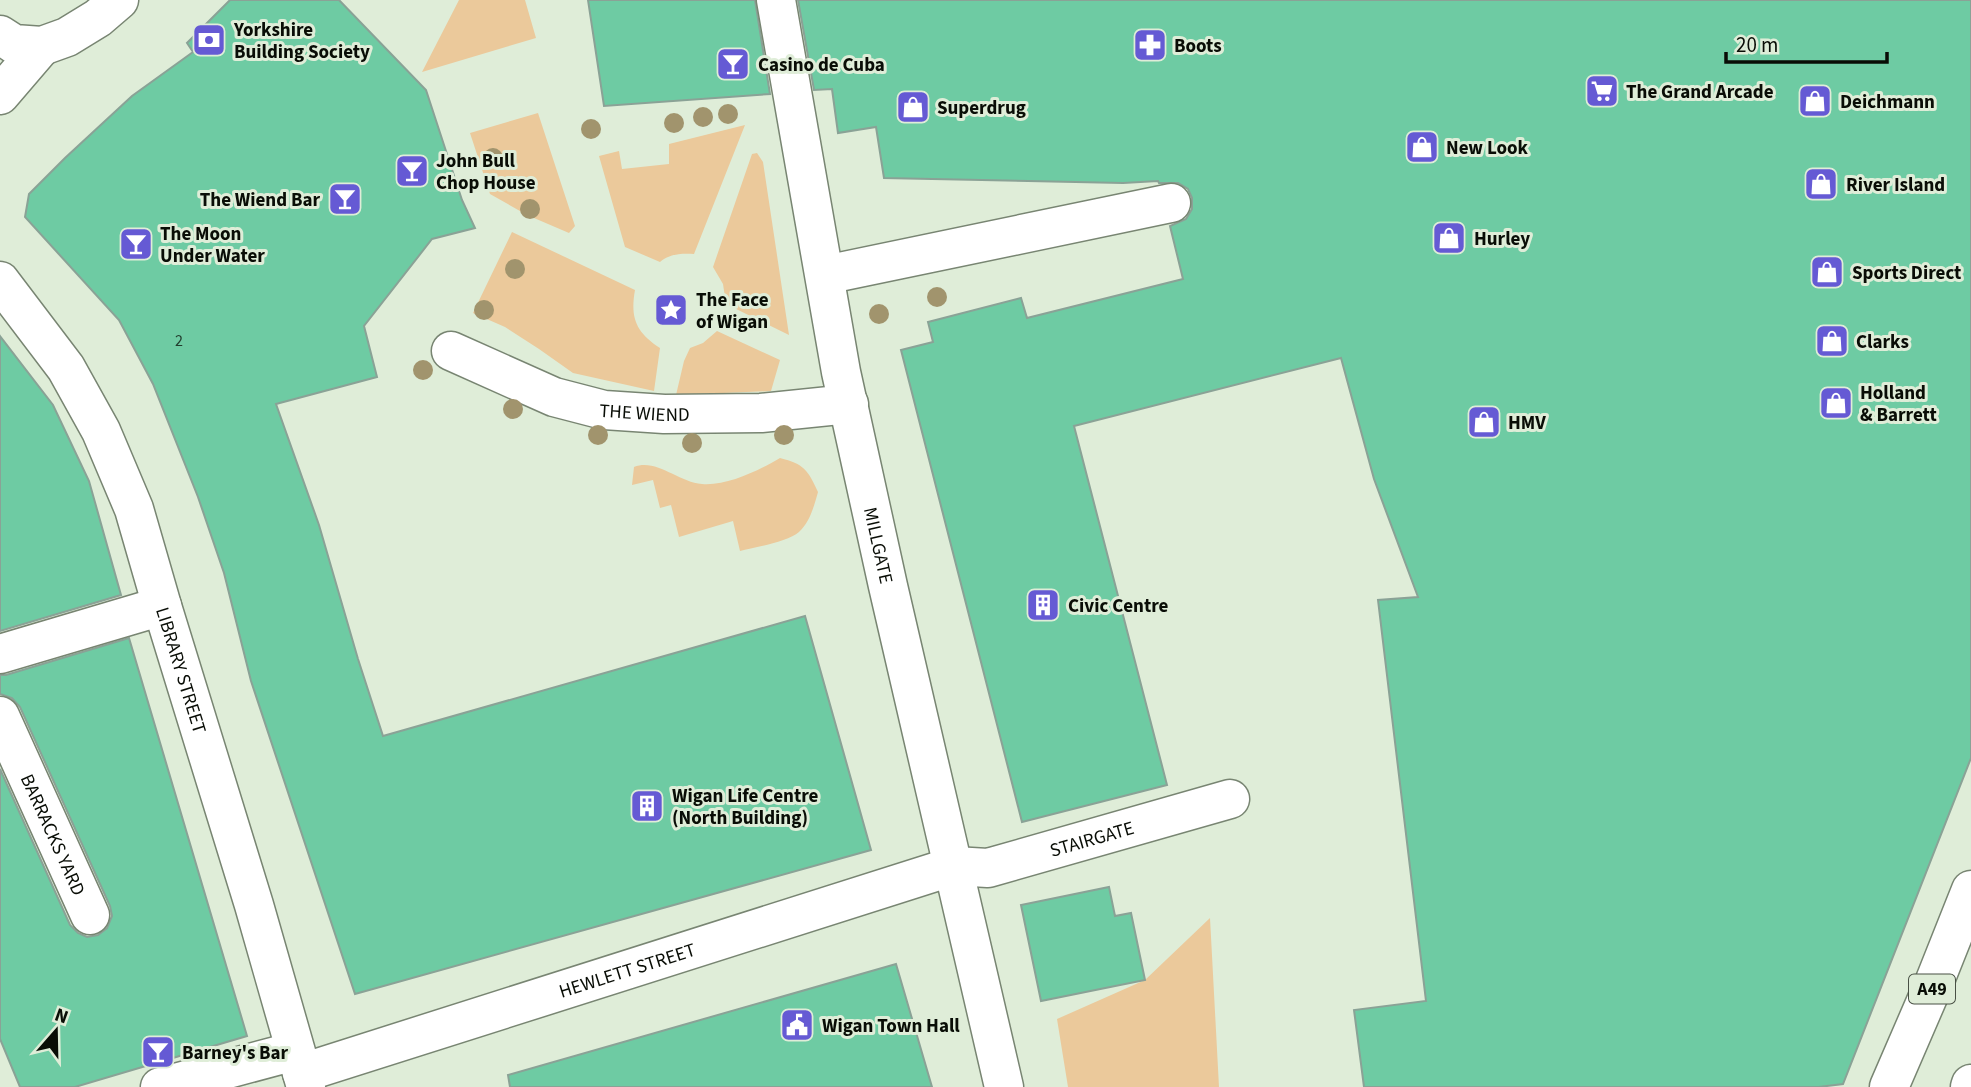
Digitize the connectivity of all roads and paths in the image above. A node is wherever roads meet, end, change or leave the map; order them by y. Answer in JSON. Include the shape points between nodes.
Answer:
{"nodes":[{"id":1,"x":119,"y":0,"type":"edge"},
{"id":2,"x":776,"y":0,"type":"edge"},
{"id":3,"x":0,"y":35,"type":"edge"},
{"id":4,"x":42,"y":46,"type":"junction"},
{"id":5,"x":0,"y":95,"type":"edge"},
{"id":6,"x":1171,"y":203,"type":"dead end"},
{"id":7,"x":825,"y":275,"type":"junction"},
{"id":8,"x":0,"y":281,"type":"edge"},
{"id":9,"x":451,"y":351,"type":"dead end"},
{"id":10,"x":849,"y":404,"type":"junction"},
{"id":11,"x":162,"y":606,"type":"junction"},
{"id":12,"x":0,"y":654,"type":"edge"},
{"id":13,"x":0,"y":716,"type":"edge"},
{"id":14,"x":1230,"y":799,"type":"dead end"},
{"id":15,"x":954,"y":866,"type":"junction"},
{"id":16,"x":1971,"y":890,"type":"edge"},
{"id":17,"x":90,"y":915,"type":"dead end"},
{"id":18,"x":301,"y":1070,"type":"edge"},
{"id":19,"x":160,"y":1087,"type":"edge"},
{"id":20,"x":1004,"y":1087,"type":"edge"},
{"id":21,"x":1889,"y":1087,"type":"edge"}],
"edges":[{"from":1,"to":4,"type":"main road","via":[[67,37]]},
{"from":2,"to":7,"type":"main road","name":"MILLGATE"},
{"from":3,"to":4,"type":"main road","via":[[14,44]]},
{"from":4,"to":5,"type":"main road"},
{"from":6,"to":7,"type":"main road"},
{"from":7,"to":10,"type":"main road","name":"MILLGATE"},
{"from":8,"to":11,"type":"main road","name":"LIBRARY STREET","via":[[65,368],[101,431],[134,509]]},
{"from":9,"to":10,"type":"main road","name":"THE WIEND","via":[[554,397],[604,410],[761,413]]},
{"from":10,"to":15,"type":"main road","name":"MILLGATE"},
{"from":11,"to":12,"type":"main road"},
{"from":11,"to":18,"type":"main road","name":"LIBRARY STREET"},
{"from":13,"to":17,"type":"main road","name":"BARRACKS YARD"},
{"from":14,"to":15,"type":"main road","name":"STAIRGATE","via":[[988,868]]},
{"from":15,"to":18,"type":"main road","name":"HEWLETT STREET"},
{"from":15,"to":20,"type":"main road","name":"MILLGATE"},
{"from":16,"to":21,"type":"main road","number":"A49"},
{"from":18,"to":19,"type":"main road","name":"HEWLETT STREET"}]}
